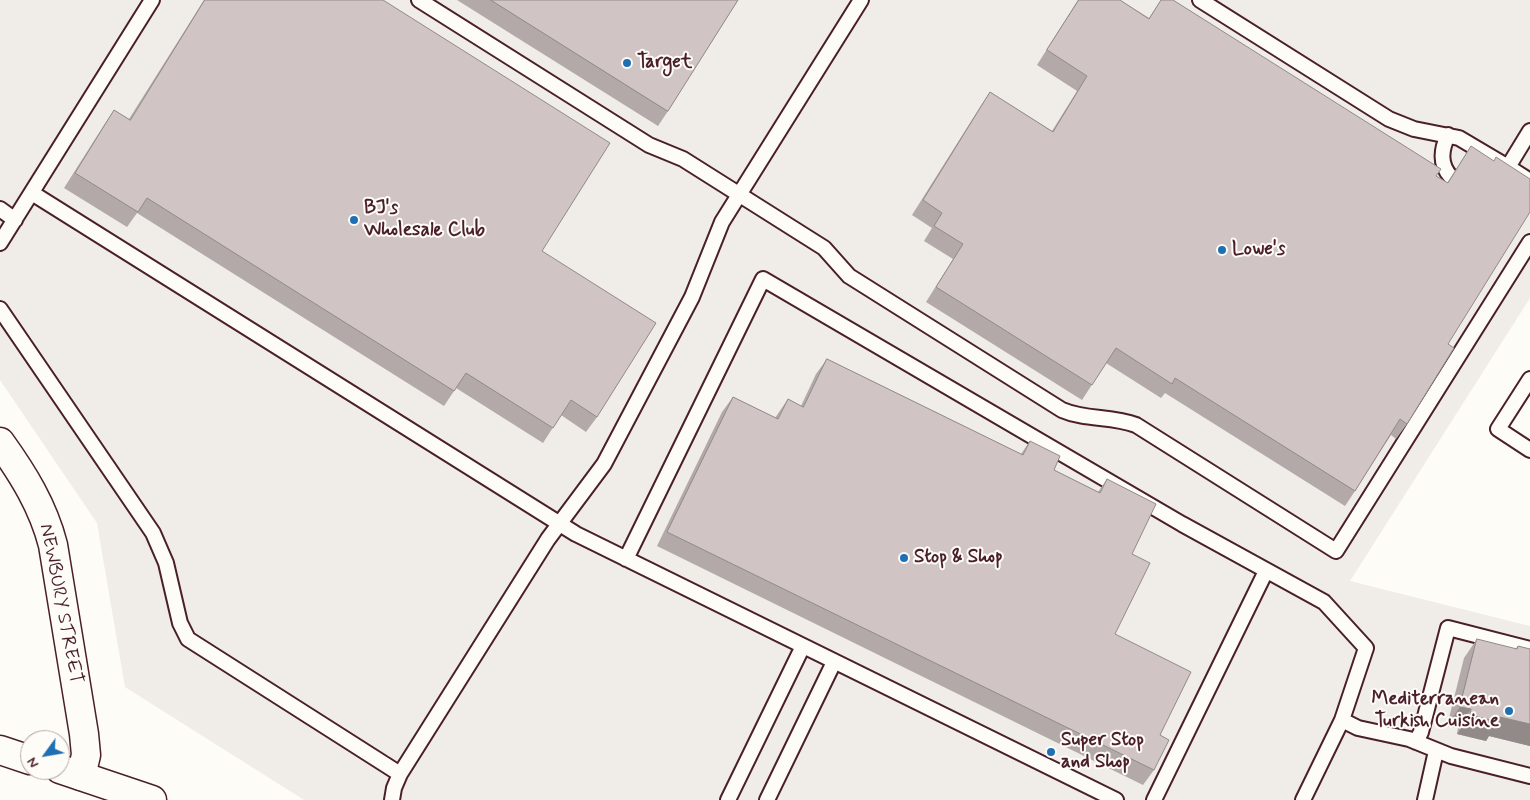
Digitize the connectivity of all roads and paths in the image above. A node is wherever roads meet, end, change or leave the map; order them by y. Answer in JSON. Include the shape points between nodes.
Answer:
{"nodes":[{"id":1,"x":152,"y":0,"type":"edge"},
{"id":2,"x":419,"y":0,"type":"edge"},
{"id":3,"x":861,"y":0,"type":"edge"},
{"id":4,"x":1200,"y":0,"type":"edge"},
{"id":5,"x":1530,"y":131,"type":"edge"},
{"id":6,"x":1448,"y":135,"type":"junction"},
{"id":7,"x":1508,"y":167,"type":"junction"},
{"id":8,"x":1451,"y":177,"type":"edge"},
{"id":9,"x":1526,"y":178,"type":"edge"},
{"id":10,"x":1514,"y":190,"type":"edge"},
{"id":11,"x":32,"y":193,"type":"junction"},
{"id":12,"x":738,"y":194,"type":"junction"},
{"id":13,"x":0,"y":209,"type":"edge"},
{"id":14,"x":14,"y":220,"type":"junction"},
{"id":15,"x":1530,"y":241,"type":"edge"},
{"id":16,"x":0,"y":243,"type":"edge"},
{"id":17,"x":0,"y":310,"type":"edge"},
{"id":18,"x":1437,"y":359,"type":"edge"},
{"id":19,"x":1530,"y":379,"type":"edge"},
{"id":20,"x":0,"y":442,"type":"edge"},
{"id":21,"x":1530,"y":450,"type":"edge"},
{"id":22,"x":559,"y":524,"type":"junction"},
{"id":23,"x":626,"y":559,"type":"junction"},
{"id":24,"x":1266,"y":571,"type":"junction"},
{"id":25,"x":803,"y":646,"type":"junction"},
{"id":26,"x":1530,"y":649,"type":"edge"},
{"id":27,"x":834,"y":662,"type":"junction"},
{"id":28,"x":1342,"y":720,"type":"junction"},
{"id":29,"x":1416,"y":742,"type":"junction"},
{"id":30,"x":0,"y":750,"type":"edge"},
{"id":31,"x":1436,"y":751,"type":"junction"},
{"id":32,"x":20,"y":757,"type":"edge"},
{"id":33,"x":71,"y":773,"type":"edge"},
{"id":34,"x":400,"y":774,"type":"junction"},
{"id":35,"x":1530,"y":776,"type":"edge"},
{"id":36,"x":152,"y":800,"type":"edge"},
{"id":37,"x":392,"y":800,"type":"edge"},
{"id":38,"x":728,"y":800,"type":"edge"},
{"id":39,"x":767,"y":800,"type":"edge"},
{"id":40,"x":1116,"y":800,"type":"edge"},
{"id":41,"x":1154,"y":800,"type":"edge"},
{"id":42,"x":1303,"y":800,"type":"edge"},
{"id":43,"x":1425,"y":800,"type":"edge"}],
"edges":[{"from":1,"to":11,"type":"lane"},
{"from":2,"to":12,"type":"lane","via":[[649,145],[678,156]]},
{"from":3,"to":12,"type":"lane"},
{"from":4,"to":6,"type":"lane","via":[[1389,118],[1414,128]]},
{"from":5,"to":7,"type":"lane"},
{"from":6,"to":7,"type":"lane","via":[[1469,143]]},
{"from":6,"to":8,"type":"lane","via":[[1442,160]]},
{"from":7,"to":9,"type":"lane"},
{"from":9,"to":10,"type":"lane"},
{"from":11,"to":14,"type":"lane"},
{"from":11,"to":22,"type":"lane"},
{"from":12,"to":15,"type":"lane","via":[[824,248],[849,276],[1062,410],[1136,426],[1336,551]]},
{"from":12,"to":22,"type":"lane","via":[[722,222],[692,297],[612,451]]},
{"from":13,"to":14,"type":"lane"},
{"from":14,"to":16,"type":"lane"},
{"from":15,"to":18,"type":"lane","via":[[1451,367]]},
{"from":17,"to":34,"type":"lane","via":[[153,533],[166,563],[180,623],[188,639]]},
{"from":19,"to":21,"type":"lane","via":[[1498,429]]},
{"from":20,"to":33,"type":"street","name":"NEWBURY STREET","via":[[37,500],[51,537],[86,755]]},
{"from":22,"to":23,"type":"lane"},
{"from":22,"to":34,"type":"lane"},
{"from":23,"to":24,"type":"lane","via":[[763,278]]},
{"from":23,"to":25,"type":"lane"},
{"from":24,"to":28,"type":"lane","via":[[1324,602],[1366,648]]},
{"from":24,"to":41,"type":"lane"},
{"from":25,"to":27,"type":"lane"},
{"from":25,"to":38,"type":"lane"},
{"from":26,"to":29,"type":"lane","via":[[1448,628]]},
{"from":27,"to":39,"type":"lane"},
{"from":27,"to":40,"type":"lane"},
{"from":28,"to":29,"type":"lane","via":[[1358,728]]},
{"from":28,"to":42,"type":"lane"},
{"from":29,"to":31,"type":"lane"},
{"from":30,"to":32,"type":"street"},
{"from":31,"to":35,"type":"lane"},
{"from":31,"to":43,"type":"lane"},
{"from":33,"to":36,"type":"street"},
{"from":34,"to":37,"type":"lane"}]}
